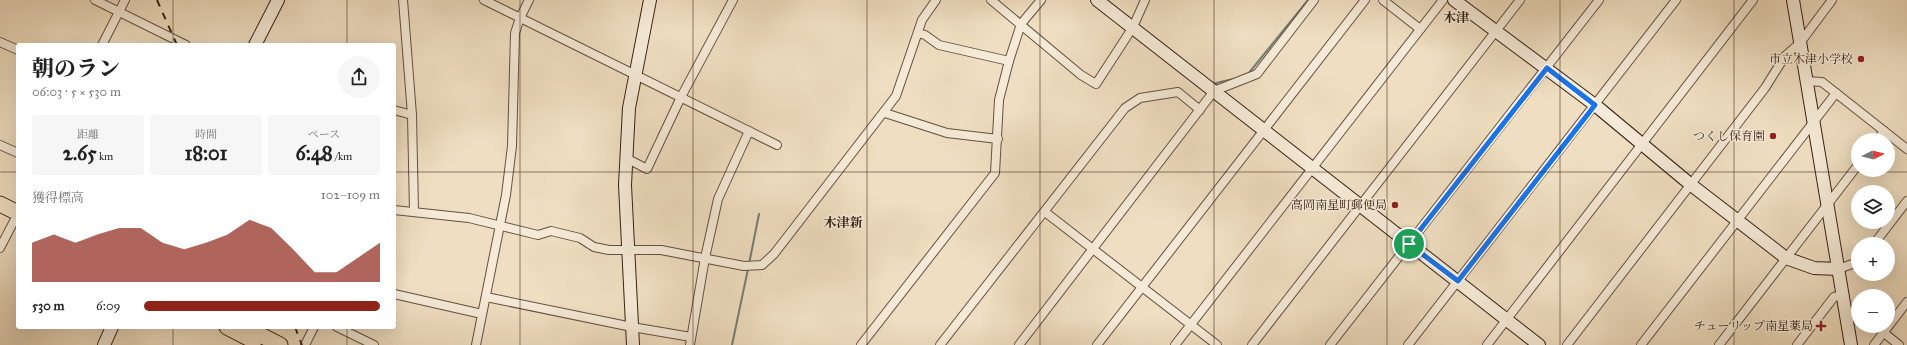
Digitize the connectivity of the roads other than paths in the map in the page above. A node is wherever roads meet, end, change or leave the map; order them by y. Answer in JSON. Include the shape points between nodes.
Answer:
{"nodes":[{"id":1,"x":95,"y":0,"type":"edge"},
{"id":2,"x":125,"y":0,"type":"edge"},
{"id":3,"x":278,"y":0,"type":"edge"},
{"id":4,"x":403,"y":0,"type":"edge"},
{"id":5,"x":484,"y":0,"type":"edge"},
{"id":6,"x":529,"y":0,"type":"edge"},
{"id":7,"x":650,"y":0,"type":"edge"},
{"id":8,"x":733,"y":0,"type":"edge"},
{"id":9,"x":936,"y":0,"type":"edge"},
{"id":10,"x":991,"y":0,"type":"edge"},
{"id":11,"x":1041,"y":0,"type":"edge"},
{"id":12,"x":1098,"y":0,"type":"edge"},
{"id":13,"x":1146,"y":0,"type":"edge"},
{"id":14,"x":1314,"y":0,"type":"edge"},
{"id":15,"x":1365,"y":0,"type":"edge"},
{"id":16,"x":1383,"y":0,"type":"edge"},
{"id":17,"x":1443,"y":0,"type":"edge"},
{"id":18,"x":1454,"y":0,"type":"edge"},
{"id":19,"x":1520,"y":0,"type":"edge"},
{"id":20,"x":1599,"y":0,"type":"edge"},
{"id":21,"x":1676,"y":0,"type":"edge"},
{"id":22,"x":1753,"y":0,"type":"edge"},
{"id":23,"x":1793,"y":0,"type":"edge"},
{"id":24,"x":1832,"y":0,"type":"edge"},
{"id":25,"x":119,"y":12,"type":"junction"},
{"id":26,"x":520,"y":18,"type":"junction"},
{"id":27,"x":1021,"y":24,"type":"junction"},
{"id":28,"x":1133,"y":27,"type":"junction"},
{"id":29,"x":1420,"y":29,"type":"junction"},
{"id":30,"x":1496,"y":31,"type":"junction"},
{"id":31,"x":918,"y":33,"type":"junction"},
{"id":32,"x":0,"y":42,"type":"edge"},
{"id":33,"x":103,"y":43,"type":"edge"},
{"id":34,"x":182,"y":43,"type":"edge"},
{"id":35,"x":256,"y":43,"type":"edge"},
{"id":36,"x":1800,"y":43,"type":"junction"},
{"id":37,"x":16,"y":49,"type":"edge"},
{"id":38,"x":1009,"y":61,"type":"junction"},
{"id":39,"x":1547,"y":68,"type":"junction"},
{"id":40,"x":634,"y":75,"type":"junction"},
{"id":41,"x":1807,"y":80,"type":"junction"},
{"id":42,"x":1214,"y":91,"type":"junction"},
{"id":43,"x":1836,"y":93,"type":"junction"},
{"id":44,"x":681,"y":97,"type":"junction"},
{"id":45,"x":1595,"y":105,"type":"junction"},
{"id":46,"x":1200,"y":110,"type":"junction"},
{"id":47,"x":396,"y":111,"type":"edge"},
{"id":48,"x":884,"y":113,"type":"junction"},
{"id":49,"x":412,"y":115,"type":"junction"},
{"id":50,"x":1814,"y":121,"type":"junction"},
{"id":51,"x":749,"y":131,"type":"junction"},
{"id":52,"x":1264,"y":131,"type":"junction"},
{"id":53,"x":1884,"y":131,"type":"joint"},
{"id":54,"x":998,"y":139,"type":"junction"},
{"id":55,"x":1642,"y":143,"type":"junction"},
{"id":56,"x":0,"y":145,"type":"edge"},
{"id":57,"x":777,"y":145,"type":"dead end"},
{"id":58,"x":1907,"y":149,"type":"edge"},
{"id":59,"x":16,"y":152,"type":"edge"},
{"id":60,"x":626,"y":158,"type":"junction"},
{"id":61,"x":1311,"y":168,"type":"junction"},
{"id":62,"x":1851,"y":174,"type":"edge"},
{"id":63,"x":1690,"y":184,"type":"junction"},
{"id":64,"x":1907,"y":201,"type":"edge"},
{"id":65,"x":1828,"y":203,"type":"junction"},
{"id":66,"x":0,"y":204,"type":"edge"},
{"id":67,"x":1359,"y":206,"type":"junction"},
{"id":68,"x":396,"y":210,"type":"edge"},
{"id":69,"x":414,"y":212,"type":"junction"},
{"id":70,"x":1045,"y":212,"type":"junction"},
{"id":71,"x":0,"y":214,"type":"edge"},
{"id":72,"x":16,"y":216,"type":"edge"},
{"id":73,"x":16,"y":217,"type":"edge"},
{"id":74,"x":16,"y":219,"type":"edge"},
{"id":75,"x":1737,"y":220,"type":"junction"},
{"id":76,"x":500,"y":226,"type":"junction"},
{"id":77,"x":1879,"y":237,"type":"edge"},
{"id":78,"x":1409,"y":244,"type":"junction"},
{"id":79,"x":0,"y":248,"type":"edge"},
{"id":80,"x":1093,"y":249,"type":"junction"},
{"id":81,"x":628,"y":250,"type":"junction"},
{"id":82,"x":705,"y":258,"type":"junction"},
{"id":83,"x":1786,"y":258,"type":"junction"},
{"id":84,"x":1851,"y":264,"type":"edge"},
{"id":85,"x":1838,"y":269,"type":"junction"},
{"id":86,"x":1458,"y":281,"type":"junction"},
{"id":87,"x":1142,"y":287,"type":"junction"},
{"id":88,"x":396,"y":294,"type":"edge"},
{"id":89,"x":1843,"y":294,"type":"junction"},
{"id":90,"x":486,"y":297,"type":"junction"},
{"id":91,"x":1907,"y":302,"type":"edge"},
{"id":92,"x":482,"y":314,"type":"junction"},
{"id":93,"x":1895,"y":317,"type":"edge"},
{"id":94,"x":1506,"y":320,"type":"junction"},
{"id":95,"x":1191,"y":324,"type":"junction"},
{"id":96,"x":632,"y":327,"type":"junction"},
{"id":97,"x":112,"y":329,"type":"edge"},
{"id":98,"x":231,"y":329,"type":"edge"},
{"id":99,"x":251,"y":329,"type":"edge"},
{"id":100,"x":313,"y":329,"type":"edge"},
{"id":101,"x":341,"y":329,"type":"edge"},
{"id":102,"x":1882,"y":333,"type":"edge"},
{"id":103,"x":1884,"y":333,"type":"edge"},
{"id":104,"x":690,"y":341,"type":"edge"},
{"id":105,"x":108,"y":343,"type":"edge"},
{"id":106,"x":262,"y":345,"type":"edge"},
{"id":107,"x":280,"y":345,"type":"edge"},
{"id":108,"x":305,"y":345,"type":"edge"},
{"id":109,"x":374,"y":345,"type":"edge"},
{"id":110,"x":476,"y":345,"type":"edge"},
{"id":111,"x":633,"y":345,"type":"edge"},
{"id":112,"x":862,"y":345,"type":"edge"},
{"id":113,"x":940,"y":345,"type":"edge"},
{"id":114,"x":1019,"y":345,"type":"edge"},
{"id":115,"x":1097,"y":345,"type":"edge"},
{"id":116,"x":1175,"y":345,"type":"edge"},
{"id":117,"x":1217,"y":345,"type":"edge"},
{"id":118,"x":1252,"y":345,"type":"edge"},
{"id":119,"x":1330,"y":345,"type":"edge"},
{"id":120,"x":1408,"y":345,"type":"edge"},
{"id":121,"x":1487,"y":345,"type":"edge"},
{"id":122,"x":1538,"y":345,"type":"edge"},
{"id":123,"x":1567,"y":345,"type":"edge"},
{"id":124,"x":1641,"y":345,"type":"edge"},
{"id":125,"x":1719,"y":345,"type":"edge"},
{"id":126,"x":1796,"y":345,"type":"edge"},
{"id":127,"x":1851,"y":345,"type":"edge"},
{"id":128,"x":1874,"y":345,"type":"edge"},
{"id":129,"x":1899,"y":345,"type":"edge"}],
"edges":[{"from":1,"to":25,"type":"street"},
{"from":2,"to":25,"type":"street"},
{"from":3,"to":35,"type":"street"},
{"from":4,"to":49,"type":"street"},
{"from":5,"to":26,"type":"street"},
{"from":6,"to":26,"type":"street"},
{"from":7,"to":40,"type":"street"},
{"from":8,"to":44,"type":"street"},
{"from":9,"to":31,"type":"street","via":[[922,20]]},
{"from":10,"to":27,"type":"street"},
{"from":11,"to":27,"type":"street"},
{"from":12,"to":28,"type":"street"},
{"from":13,"to":28,"type":"street"},
{"from":14,"to":42,"type":"street","via":[[1257,74]]},
{"from":15,"to":52,"type":"street"},
{"from":16,"to":29,"type":"street"},
{"from":17,"to":29,"type":"street"},
{"from":18,"to":30,"type":"street"},
{"from":19,"to":30,"type":"street"},
{"from":20,"to":39,"type":"street"},
{"from":21,"to":45,"type":"street"},
{"from":22,"to":55,"type":"street"},
{"from":23,"to":36,"type":"street"},
{"from":24,"to":36,"type":"street"},
{"from":25,"to":33,"type":"street"},
{"from":25,"to":34,"type":"street"},
{"from":26,"to":40,"type":"street"},
{"from":26,"to":76,"type":"street","via":[[515,33],[512,146]]},
{"from":27,"to":28,"type":"street","via":[[1081,75],[1096,84]]},
{"from":27,"to":38,"type":"street"},
{"from":28,"to":42,"type":"street"},
{"from":29,"to":61,"type":"street"},
{"from":30,"to":39,"type":"street"},
{"from":30,"to":67,"type":"street"},
{"from":31,"to":38,"type":"street","via":[[939,45]]},
{"from":31,"to":48,"type":"street","via":[[896,96]]},
{"from":32,"to":37,"type":"street"},
{"from":36,"to":41,"type":"street"},
{"from":36,"to":63,"type":"street","via":[[1785,56],[1765,88]]},
{"from":38,"to":54,"type":"street","via":[[999,100]]},
{"from":39,"to":45,"type":"street"},
{"from":39,"to":78,"type":"street"},
{"from":40,"to":44,"type":"street"},
{"from":40,"to":60,"type":"street"},
{"from":41,"to":43,"type":"street","via":[[1822,82]]},
{"from":41,"to":50,"type":"street"},
{"from":42,"to":46,"type":"street"},
{"from":42,"to":52,"type":"street"},
{"from":43,"to":50,"type":"street"},
{"from":43,"to":53,"type":"street"},
{"from":44,"to":51,"type":"street"},
{"from":44,"to":60,"type":"street","via":[[647,169]]},
{"from":45,"to":55,"type":"street"},
{"from":45,"to":86,"type":"street"},
{"from":46,"to":70,"type":"street","via":[[1178,92],[1140,98],[1126,108]]},
{"from":46,"to":80,"type":"street"},
{"from":47,"to":49,"type":"street"},
{"from":48,"to":54,"type":"street","via":[[947,133]]},
{"from":48,"to":82,"type":"street","via":[[774,254],[762,264],[748,266]]},
{"from":49,"to":69,"type":"street"},
{"from":50,"to":65,"type":"street"},
{"from":50,"to":75,"type":"street"},
{"from":51,"to":57,"type":"street"},
{"from":51,"to":82,"type":"street","via":[[718,199]]},
{"from":52,"to":61,"type":"street"},
{"from":52,"to":87,"type":"street"},
{"from":53,"to":58,"type":"street"},
{"from":54,"to":112,"type":"street","via":[[995,173]]},
{"from":55,"to":63,"type":"street"},
{"from":55,"to":94,"type":"street"},
{"from":56,"to":59,"type":"street"},
{"from":60,"to":81,"type":"street"},
{"from":61,"to":67,"type":"street"},
{"from":61,"to":95,"type":"street"},
{"from":62,"to":65,"type":"street"},
{"from":63,"to":75,"type":"street"},
{"from":63,"to":123,"type":"street"},
{"from":64,"to":77,"type":"street"},
{"from":65,"to":83,"type":"street"},
{"from":65,"to":85,"type":"street"},
{"from":66,"to":72,"type":"highway"},
{"from":67,"to":78,"type":"street"},
{"from":67,"to":118,"type":"street"},
{"from":68,"to":69,"type":"street"},
{"from":69,"to":76,"type":"street","via":[[469,218]]},
{"from":70,"to":80,"type":"street"},
{"from":70,"to":113,"type":"street"},
{"from":71,"to":73,"type":"highway"},
{"from":74,"to":79,"type":"street"},
{"from":75,"to":83,"type":"street"},
{"from":75,"to":124,"type":"street"},
{"from":76,"to":81,"type":"street","via":[[538,235],[551,231],[580,238],[594,247]]},
{"from":76,"to":90,"type":"street"},
{"from":78,"to":86,"type":"street"},
{"from":78,"to":119,"type":"street"},
{"from":80,"to":87,"type":"street"},
{"from":80,"to":114,"type":"street"},
{"from":81,"to":82,"type":"street","via":[[661,250]]},
{"from":81,"to":96,"type":"street"},
{"from":82,"to":104,"type":"street"},
{"from":83,"to":85,"type":"street","via":[[1814,268]]},
{"from":83,"to":125,"type":"street"},
{"from":84,"to":85,"type":"street"},
{"from":85,"to":89,"type":"street"},
{"from":86,"to":94,"type":"street"},
{"from":86,"to":120,"type":"street"},
{"from":87,"to":95,"type":"street"},
{"from":87,"to":115,"type":"street"},
{"from":88,"to":92,"type":"street"},
{"from":89,"to":126,"type":"street","via":[[1834,296]]},
{"from":89,"to":127,"type":"street"},
{"from":90,"to":92,"type":"street"},
{"from":90,"to":96,"type":"street"},
{"from":91,"to":93,"type":"street"},
{"from":92,"to":110,"type":"street"},
{"from":94,"to":121,"type":"street"},
{"from":94,"to":122,"type":"street"},
{"from":95,"to":116,"type":"street"},
{"from":95,"to":117,"type":"street"},
{"from":96,"to":104,"type":"street"},
{"from":96,"to":111,"type":"street"},
{"from":97,"to":105,"type":"street"},
{"from":98,"to":106,"type":"highway"},
{"from":99,"to":107,"type":"highway"},
{"from":100,"to":108,"type":"street"},
{"from":101,"to":109,"type":"street"},
{"from":102,"to":128,"type":"street"},
{"from":103,"to":129,"type":"street"}]}
